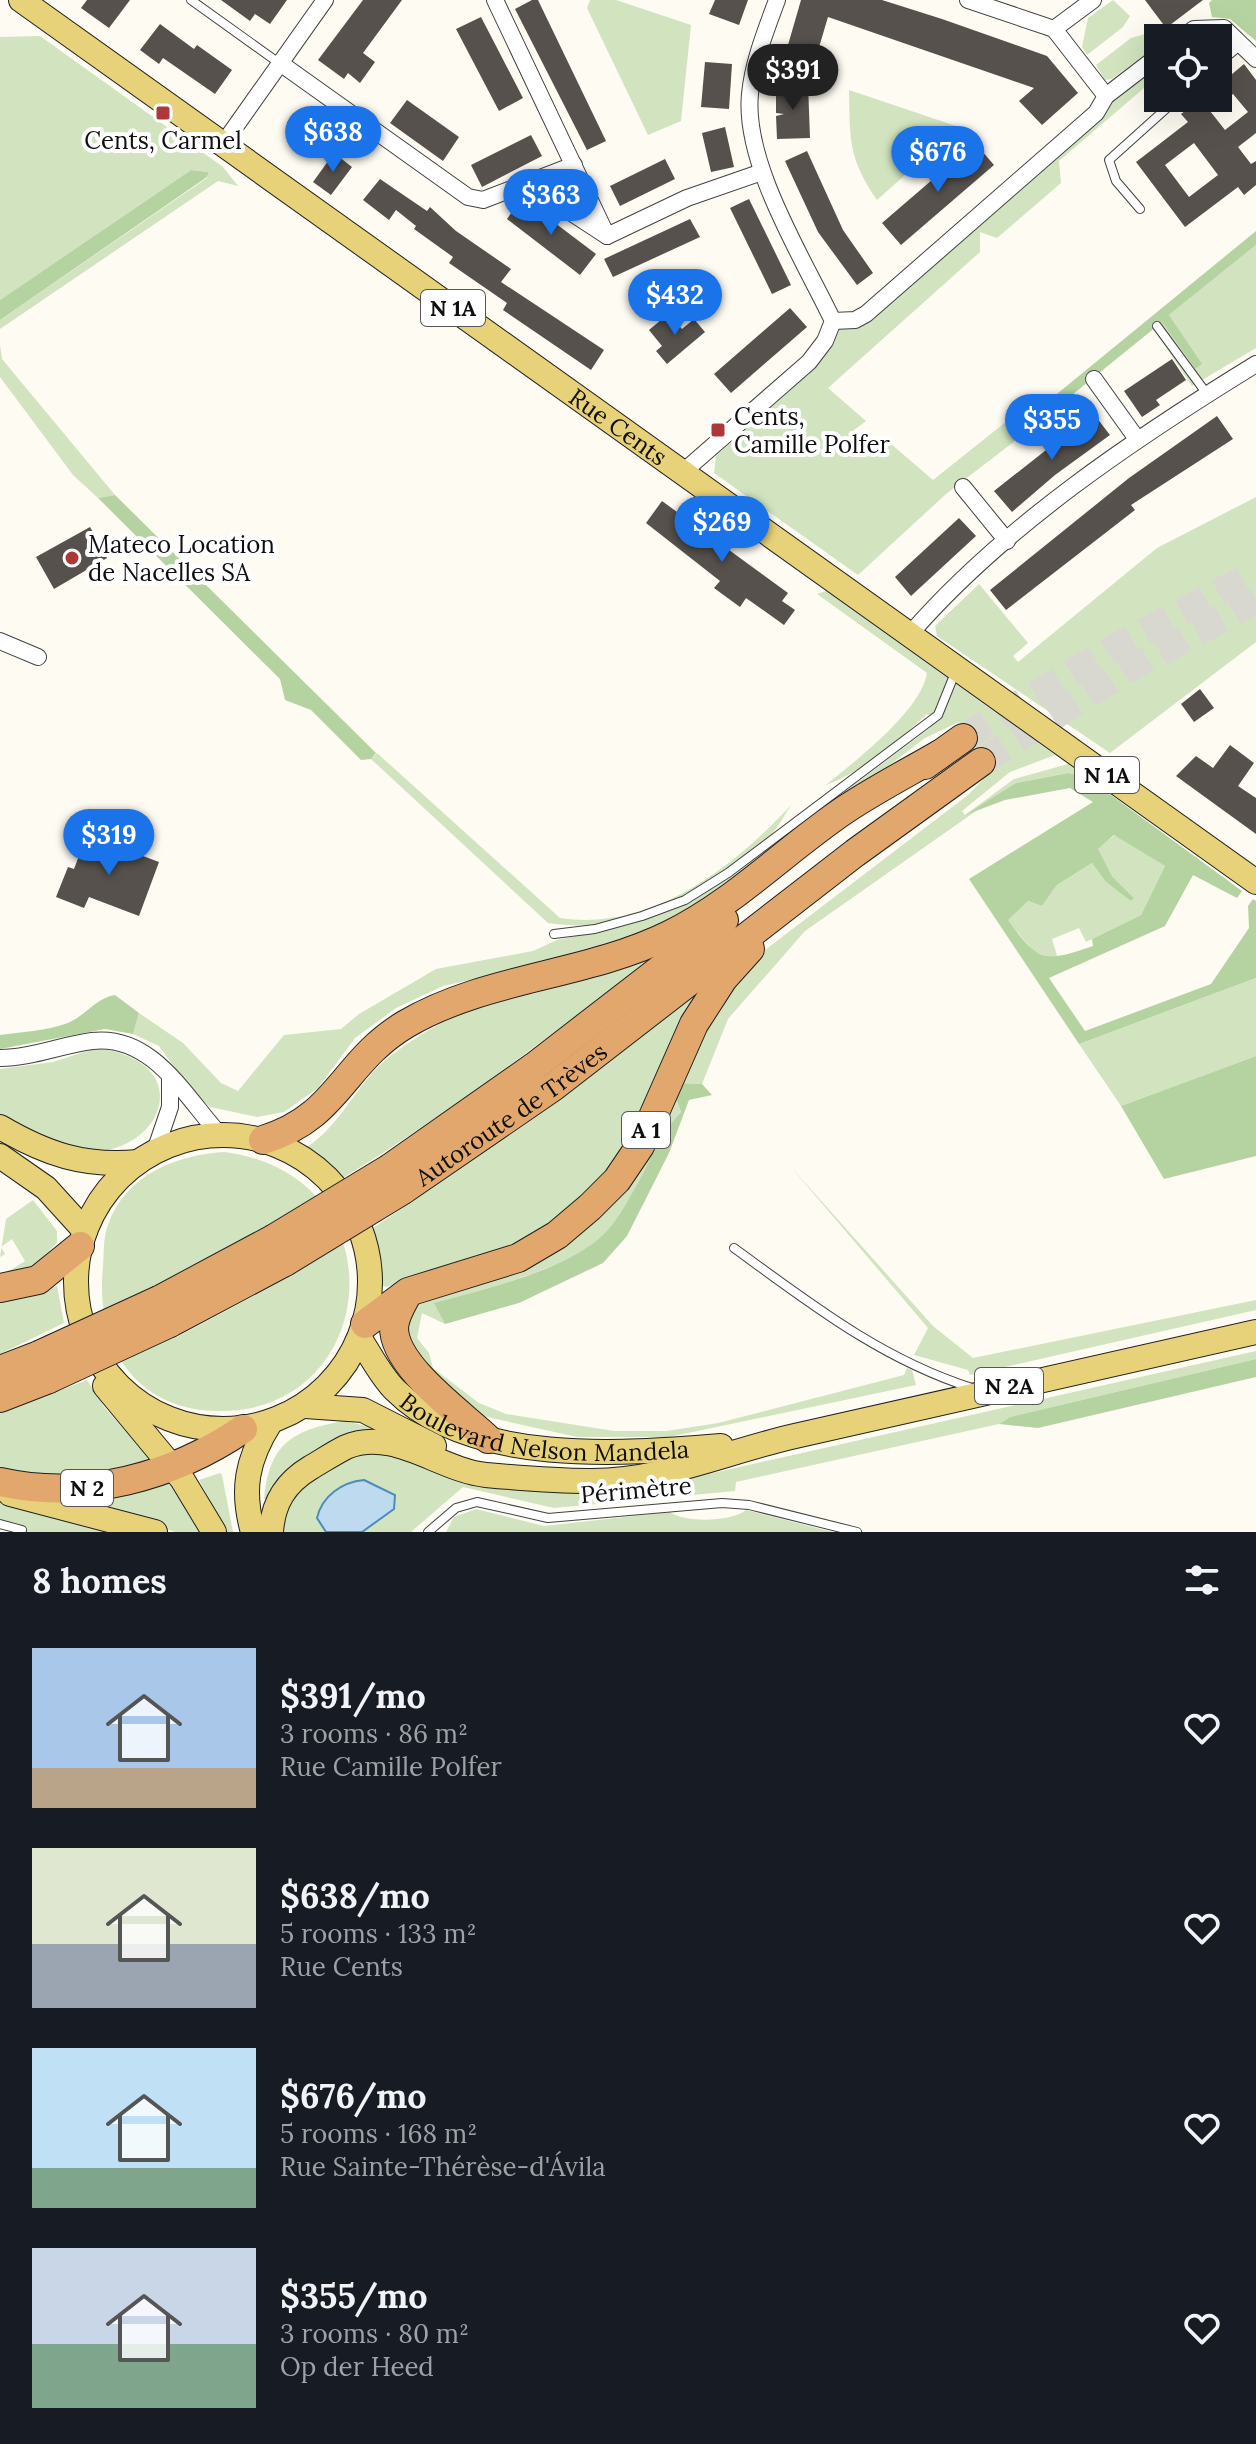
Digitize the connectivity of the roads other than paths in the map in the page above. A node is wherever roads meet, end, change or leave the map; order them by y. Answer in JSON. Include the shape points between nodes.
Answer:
{"nodes":[{"id":1,"x":21,"y":0,"type":"edge"},
{"id":2,"x":191,"y":0,"type":"edge"},
{"id":3,"x":325,"y":0,"type":"edge"},
{"id":4,"x":495,"y":0,"type":"edge"},
{"id":5,"x":777,"y":0,"type":"edge"},
{"id":6,"x":968,"y":0,"type":"edge"},
{"id":7,"x":1093,"y":0,"type":"edge"},
{"id":8,"x":1054,"y":29,"type":"junction"},
{"id":9,"x":1232,"y":35,"type":"edge"},
{"id":10,"x":1243,"y":44,"type":"junction"},
{"id":11,"x":1232,"y":53,"type":"edge"},
{"id":12,"x":1256,"y":59,"type":"edge"},
{"id":13,"x":280,"y":63,"type":"junction"},
{"id":14,"x":1144,"y":67,"type":"edge"},
{"id":15,"x":1106,"y":96,"type":"junction"},
{"id":16,"x":1162,"y":112,"type":"edge"},
{"id":17,"x":223,"y":144,"type":"junction"},
{"id":18,"x":574,"y":165,"type":"junction"},
{"id":19,"x":762,"y":172,"type":"junction"},
{"id":20,"x":529,"y":185,"type":"junction"},
{"id":21,"x":1140,"y":209,"type":"dead end"},
{"id":22,"x":607,"y":236,"type":"junction"},
{"id":23,"x":833,"y":321,"type":"junction"},
{"id":24,"x":1157,"y":326,"type":"dead end"},
{"id":25,"x":1256,"y":364,"type":"edge"},
{"id":26,"x":1094,"y":379,"type":"dead end"},
{"id":27,"x":1207,"y":394,"type":"junction"},
{"id":28,"x":1137,"y":439,"type":"junction"},
{"id":29,"x":683,"y":472,"type":"junction"},
{"id":30,"x":963,"y":487,"type":"dead end"},
{"id":31,"x":1007,"y":541,"type":"junction"},
{"id":32,"x":910,"y":634,"type":"junction"},
{"id":33,"x":0,"y":641,"type":"edge"},
{"id":34,"x":38,"y":657,"type":"dead end"},
{"id":35,"x":958,"y":669,"type":"junction"},
{"id":36,"x":981,"y":762,"type":"tunnel mouth"},
{"id":37,"x":855,"y":853,"type":"junction"},
{"id":38,"x":1256,"y":882,"type":"edge"},
{"id":39,"x":554,"y":934,"type":"dead end"},
{"id":40,"x":0,"y":1058,"type":"edge"},
{"id":41,"x":170,"y":1078,"type":"junction"},
{"id":42,"x":0,"y":1127,"type":"edge"},
{"id":43,"x":220,"y":1135,"type":"junction"},
{"id":44,"x":263,"y":1140,"type":"junction"},
{"id":45,"x":0,"y":1156,"type":"edge"},
{"id":46,"x":147,"y":1156,"type":"junction"},
{"id":47,"x":396,"y":1179,"type":"junction"},
{"id":48,"x":82,"y":1238,"type":"junction"},
{"id":49,"x":734,"y":1248,"type":"dead end"},
{"id":50,"x":0,"y":1288,"type":"edge"},
{"id":51,"x":408,"y":1292,"type":"junction"},
{"id":52,"x":363,"y":1331,"type":"junction"},
{"id":53,"x":1256,"y":1332,"type":"edge"},
{"id":54,"x":86,"y":1336,"type":"junction"},
{"id":55,"x":44,"y":1367,"type":"junction"},
{"id":56,"x":0,"y":1370,"type":"edge"},
{"id":57,"x":985,"y":1391,"type":"junction"},
{"id":58,"x":0,"y":1398,"type":"edge"},
{"id":59,"x":305,"y":1406,"type":"junction"},
{"id":60,"x":257,"y":1426,"type":"junction"},
{"id":61,"x":488,"y":1439,"type":"junction"},
{"id":62,"x":763,"y":1443,"type":"junction"},
{"id":63,"x":172,"y":1466,"type":"junction"},
{"id":64,"x":518,"y":1475,"type":"junction"},
{"id":65,"x":0,"y":1482,"type":"edge"},
{"id":66,"x":0,"y":1490,"type":"edge"},
{"id":67,"x":0,"y":1524,"type":"edge"},
{"id":68,"x":22,"y":1530,"type":"edge"},
{"id":69,"x":155,"y":1532,"type":"edge"},
{"id":70,"x":214,"y":1532,"type":"edge"},
{"id":71,"x":253,"y":1532,"type":"edge"},
{"id":72,"x":271,"y":1532,"type":"edge"},
{"id":73,"x":428,"y":1532,"type":"edge"},
{"id":74,"x":857,"y":1532,"type":"edge"}],
"edges":[{"from":1,"to":17,"type":"main road","name":"Rue Cents","number":"N 1A"},
{"from":2,"to":13,"type":"lane"},
{"from":3,"to":13,"type":"street"},
{"from":4,"to":18,"type":"street"},
{"from":5,"to":19,"type":"street","via":[[750,93],[753,143]]},
{"from":6,"to":8,"type":"street"},
{"from":7,"to":8,"type":"street"},
{"from":8,"to":15,"type":"street"},
{"from":9,"to":10,"type":"street"},
{"from":10,"to":11,"type":"lane"},
{"from":10,"to":12,"type":"street"},
{"from":13,"to":17,"type":"street"},
{"from":13,"to":20,"type":"street","via":[[468,197],[483,200]]},
{"from":14,"to":15,"type":"street"},
{"from":15,"to":23,"type":"street","via":[[1096,113],[866,314]]},
{"from":16,"to":21,"type":"lane","via":[[1109,160],[1116,181]]},
{"from":17,"to":29,"type":"main road","name":"Rue Cents","number":"N 1A"},
{"from":18,"to":20,"type":"street"},
{"from":18,"to":22,"type":"street"},
{"from":19,"to":22,"type":"street","via":[[687,198]]},
{"from":19,"to":23,"type":"street"},
{"from":20,"to":22,"type":"street"},
{"from":23,"to":29,"type":"street","via":[[809,362]]},
{"from":24,"to":27,"type":"lane"},
{"from":25,"to":27,"type":"street"},
{"from":26,"to":28,"type":"street"},
{"from":27,"to":28,"type":"street"},
{"from":28,"to":31,"type":"street"},
{"from":29,"to":32,"type":"main road","name":"Rue Cents","number":"N 1A"},
{"from":30,"to":31,"type":"street"},
{"from":31,"to":32,"type":"street","via":[[944,595]]},
{"from":32,"to":35,"type":"main road","name":"Rue Cents","number":"N 1A"},
{"from":33,"to":34,"type":"street"},
{"from":35,"to":38,"type":"main road","name":"Rue Cents","number":"N 1A"},
{"from":35,"to":39,"type":"lane","via":[[938,715],[728,873],[685,900],[642,916]]},
{"from":36,"to":37,"type":"highway","name":"Autoroute de Trèves","number":"A 1"},
{"from":37,"to":47,"type":"highway","name":"Autoroute de Trèves","number":"A 1","via":[[553,1087]]},
{"from":37,"to":51,"type":"highway","number":"A 1","via":[[723,979],[694,1024],[640,1146],[590,1207],[518,1258]]},
{"from":40,"to":41,"type":"street","via":[[93,1041],[124,1041],[151,1055]]},
{"from":41,"to":43,"type":"street"},
{"from":41,"to":46,"type":"street","via":[[170,1107]]},
{"from":42,"to":46,"type":"main road","via":[[58,1157],[106,1165]]},
{"from":43,"to":44,"type":"main road"},
{"from":43,"to":46,"type":"main road","via":[[187,1139]]},
{"from":44,"to":47,"type":"highway","name":"Autoroute de Trèves","number":"A 1","via":[[314,1116],[365,1055],[405,1025],[477,993],[611,959],[672,934],[741,890],[846,809],[952,746]]},
{"from":44,"to":52,"type":"main road","via":[[309,1162],[346,1200],[358,1222],[371,1272]]},
{"from":45,"to":48,"type":"main road","via":[[46,1188]]},
{"from":46,"to":48,"type":"main road","via":[[106,1192]]},
{"from":47,"to":55,"type":"highway","name":"Autoroute de Trèves","number":"A 1","bridge":true,"via":[[279,1251]]},
{"from":48,"to":50,"type":"highway","via":[[38,1280]]},
{"from":48,"to":54,"type":"main road","via":[[76,1291]]},
{"from":49,"to":57,"type":"lane","via":[[843,1329],[932,1375]]},
{"from":51,"to":52,"type":"highway","number":"A 1"},
{"from":51,"to":61,"type":"highway","via":[[397,1313],[396,1343],[414,1372]]},
{"from":52,"to":59,"type":"main road","via":[[337,1377]]},
{"from":52,"to":61,"type":"main road","name":"Boulevard Nelson Mandela","number":"N 2A","via":[[395,1389],[451,1427]]},
{"from":53,"to":57,"type":"main road","name":"Boulevard Nelson Mandela","number":"N 2A"},
{"from":54,"to":60,"type":"main road","via":[[111,1378],[148,1410],[194,1427]]},
{"from":54,"to":63,"type":"main road","via":[[109,1394]]},
{"from":55,"to":56,"type":"highway","name":"Autoroute de Trèves","number":"A 1"},
{"from":55,"to":58,"type":"highway","name":"Autoroute de Trèves","number":"A 1"},
{"from":57,"to":62,"type":"main road","name":"Boulevard Nelson Mandela","number":"N 2A"},
{"from":59,"to":60,"type":"main road"},
{"from":59,"to":64,"type":"main road","name":"Boulevard Nelson Mandela","number":"N 2A","via":[[363,1410],[432,1446]]},
{"from":60,"to":63,"type":"highway","number":"N 2"},
{"from":60,"to":71,"type":"main road","via":[[246,1486]]},
{"from":61,"to":62,"type":"main road","name":"Boulevard Nelson Mandela","number":"N 2A","via":[[539,1448],[634,1452]]},
{"from":62,"to":64,"type":"main road","name":"Boulevard Nelson Mandela","number":"N 2A","via":[[678,1471],[632,1479]]},
{"from":63,"to":65,"type":"highway","number":"N 2","via":[[125,1482],[71,1491]]},
{"from":63,"to":70,"type":"main road"},
{"from":64,"to":72,"type":"main road","name":"Boulevard Nelson Mandela","number":"N 2A","via":[[484,1475],[403,1447],[363,1442],[298,1475],[275,1504]]},
{"from":66,"to":69,"type":"main road","number":"N 2"},
{"from":67,"to":68,"type":"lane"},
{"from":73,"to":74,"type":"lane","name":"Périmètre","via":[[456,1508],[477,1502],[548,1518],[749,1505]]}]}
